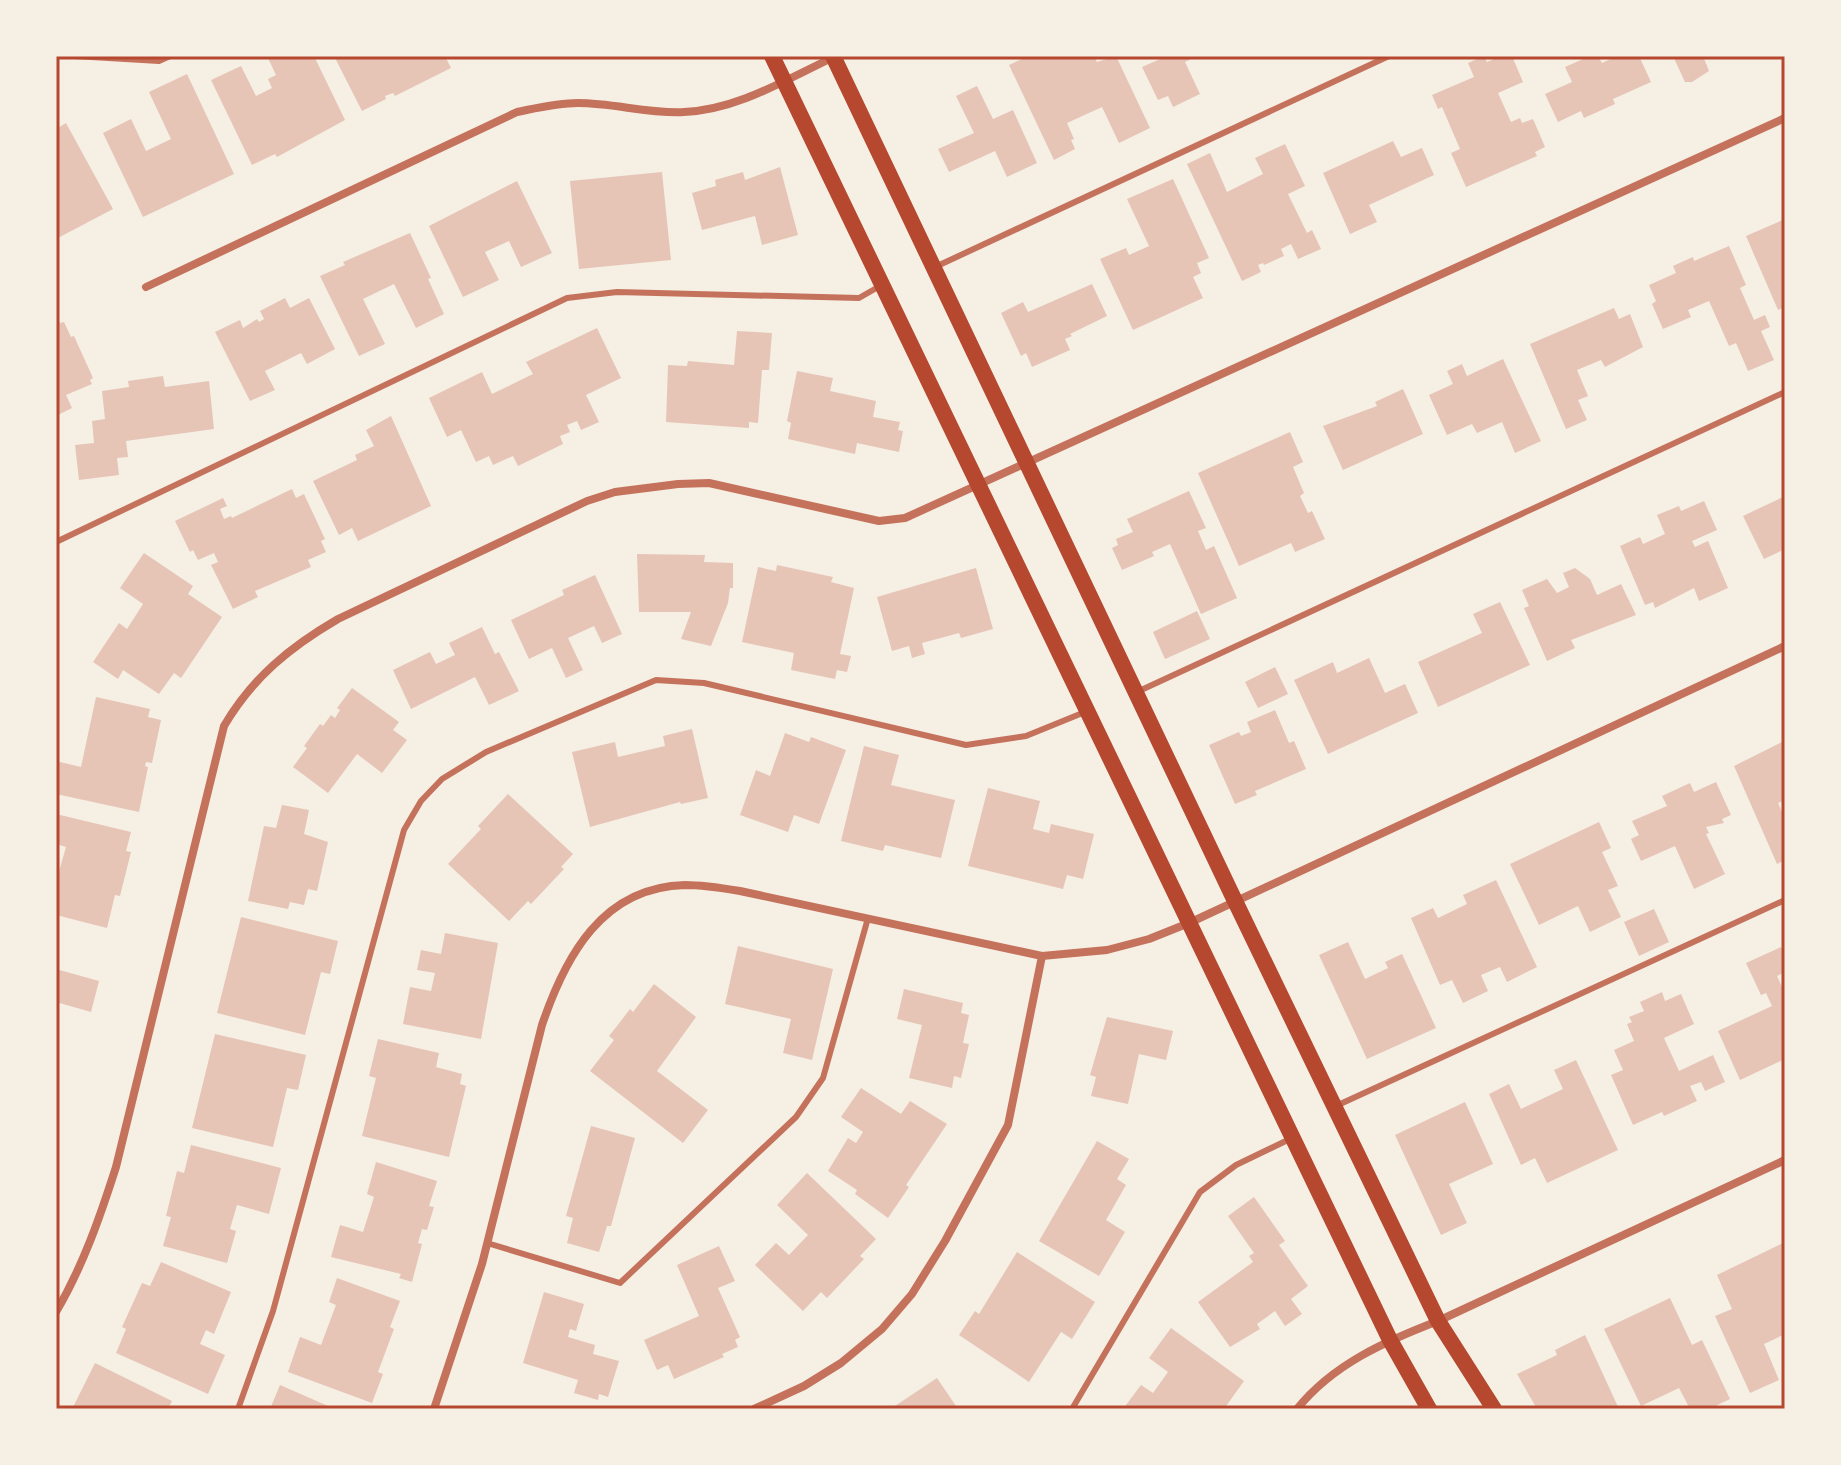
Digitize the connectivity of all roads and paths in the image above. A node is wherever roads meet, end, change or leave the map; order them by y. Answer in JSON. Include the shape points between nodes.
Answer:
{"nodes":[{"id":1,"x":74,"y":56,"type":"edge"},
{"id":2,"x":170,"y":56,"type":"edge"},
{"id":3,"x":772,"y":56,"type":"edge"},
{"id":4,"x":834,"y":56,"type":"edge"},
{"id":5,"x":1389,"y":56,"type":"edge"},
{"id":6,"x":783,"y":80,"type":"junction"},
{"id":7,"x":1785,"y":118,"type":"edge"},
{"id":8,"x":934,"y":268,"type":"junction"},
{"id":9,"x":883,"y":285,"type":"junction"},
{"id":10,"x":146,"y":287,"type":"dead end"},
{"id":11,"x":1785,"y":392,"type":"edge"},
{"id":12,"x":1027,"y":463,"type":"junction"},
{"id":13,"x":978,"y":485,"type":"junction"},
{"id":14,"x":56,"y":542,"type":"edge"},
{"id":15,"x":1785,"y":646,"type":"edge"},
{"id":16,"x":1136,"y":692,"type":"junction"},
{"id":17,"x":1087,"y":711,"type":"junction"},
{"id":18,"x":1785,"y":900,"type":"edge"},
{"id":19,"x":1235,"y":901,"type":"junction"},
{"id":20,"x":868,"y":918,"type":"junction"},
{"id":21,"x":1189,"y":923,"type":"junction"},
{"id":22,"x":1042,"y":956,"type":"junction"},
{"id":23,"x":1335,"y":1107,"type":"junction"},
{"id":24,"x":1292,"y":1138,"type":"junction"},
{"id":25,"x":1785,"y":1160,"type":"edge"},
{"id":26,"x":487,"y":1243,"type":"junction"},
{"id":27,"x":56,"y":1312,"type":"edge"},
{"id":28,"x":1438,"y":1321,"type":"junction"},
{"id":29,"x":1390,"y":1340,"type":"junction"},
{"id":30,"x":238,"y":1409,"type":"edge"},
{"id":31,"x":434,"y":1409,"type":"edge"},
{"id":32,"x":754,"y":1409,"type":"edge"},
{"id":33,"x":1072,"y":1409,"type":"edge"},
{"id":34,"x":1297,"y":1409,"type":"edge"},
{"id":35,"x":1429,"y":1409,"type":"edge"},
{"id":36,"x":1494,"y":1409,"type":"edge"}],
"edges":[{"from":1,"to":2,"type":"lane","via":[[159,61]]},
{"from":3,"to":6,"type":"main road"},
{"from":4,"to":6,"type":"street"},
{"from":4,"to":8,"type":"main road"},
{"from":5,"to":8,"type":"lane"},
{"from":6,"to":9,"type":"main road"},
{"from":6,"to":10,"type":"street","via":[[713,109],[686,112],[579,103],[517,112]]},
{"from":7,"to":12,"type":"street"},
{"from":8,"to":12,"type":"main road"},
{"from":9,"to":13,"type":"main road"},
{"from":9,"to":14,"type":"lane","via":[[859,298],[617,292],[567,298]]},
{"from":11,"to":16,"type":"lane"},
{"from":12,"to":13,"type":"street"},
{"from":12,"to":16,"type":"main road"},
{"from":13,"to":17,"type":"main road"},
{"from":13,"to":27,"type":"street","via":[[914,515],[879,521],[709,483],[615,492],[338,619],[270,667],[247,689],[224,726],[116,1167],[73,1283]]},
{"from":15,"to":19,"type":"street"},
{"from":16,"to":19,"type":"main road"},
{"from":17,"to":21,"type":"main road"},
{"from":17,"to":30,"type":"lane","via":[[1026,736],[966,745],[704,683],[656,680],[486,752],[442,779],[404,830],[273,1311]]},
{"from":18,"to":23,"type":"lane"},
{"from":19,"to":21,"type":"street"},
{"from":19,"to":23,"type":"main road"},
{"from":20,"to":22,"type":"street"},
{"from":20,"to":26,"type":"lane","via":[[823,1078],[796,1117],[620,1283]]},
{"from":20,"to":26,"type":"street","via":[[740,891],[683,885],[642,895],[599,921],[568,960],[550,1000]]},
{"from":21,"to":22,"type":"street","via":[[1107,950]]},
{"from":21,"to":24,"type":"main road"},
{"from":22,"to":32,"type":"street","via":[[1008,1125],[912,1294],[882,1329],[828,1371]]},
{"from":23,"to":28,"type":"main road"},
{"from":24,"to":29,"type":"main road"},
{"from":24,"to":33,"type":"lane","via":[[1236,1165],[1200,1192]]},
{"from":25,"to":28,"type":"street"},
{"from":26,"to":31,"type":"street"},
{"from":28,"to":29,"type":"street"},
{"from":28,"to":36,"type":"main road"},
{"from":29,"to":34,"type":"street","via":[[1348,1363]]},
{"from":29,"to":35,"type":"main road"}]}
